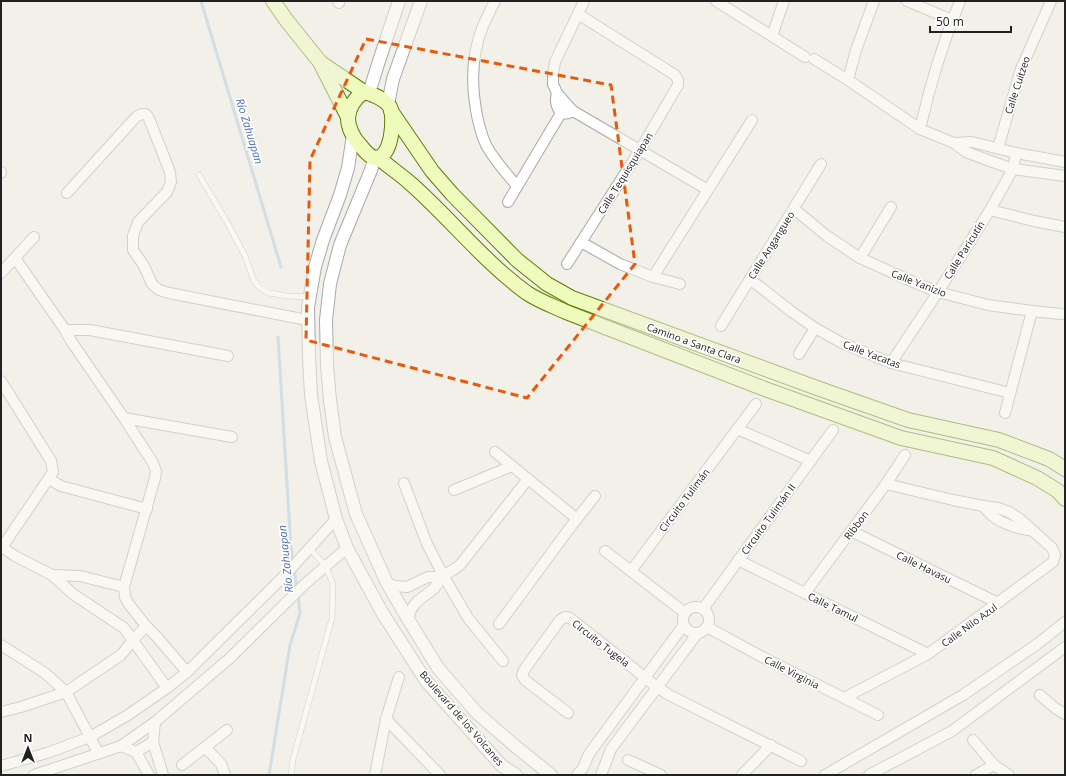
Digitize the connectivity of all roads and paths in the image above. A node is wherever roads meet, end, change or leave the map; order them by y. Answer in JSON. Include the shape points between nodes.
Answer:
{"nodes":[{"id":1,"x":273,"y":1,"type":"edge"},
{"id":2,"x":399,"y":1,"type":"edge"},
{"id":3,"x":419,"y":1,"type":"edge"},
{"id":4,"x":494,"y":1,"type":"edge"},
{"id":5,"x":584,"y":1,"type":"edge"},
{"id":6,"x":716,"y":1,"type":"edge"},
{"id":7,"x":784,"y":1,"type":"edge"},
{"id":8,"x":874,"y":1,"type":"edge"},
{"id":9,"x":907,"y":1,"type":"edge"},
{"id":10,"x":960,"y":1,"type":"edge"},
{"id":11,"x":1051,"y":1,"type":"edge"},
{"id":12,"x":578,"y":14,"type":"junction"},
{"id":13,"x":952,"y":20,"type":"junction"},
{"id":14,"x":772,"y":36,"type":"junction"},
{"id":15,"x":320,"y":62,"type":"junction"},
{"id":16,"x":848,"y":80,"type":"junction"},
{"id":17,"x":366,"y":93,"type":"junction"},
{"id":18,"x":557,"y":93,"type":"junction"},
{"id":19,"x":389,"y":107,"type":"junction"},
{"id":20,"x":573,"y":111,"type":"junction"},
{"id":21,"x":561,"y":113,"type":"junction"},
{"id":22,"x":348,"y":117,"type":"junction"},
{"id":23,"x":752,"y":120,"type":"dead end"},
{"id":24,"x":920,"y":129,"type":"junction"},
{"id":25,"x":353,"y":135,"type":"junction"},
{"id":26,"x":954,"y":143,"type":"junction"},
{"id":27,"x":998,"y":148,"type":"junction"},
{"id":28,"x":640,"y":150,"type":"junction"},
{"id":29,"x":1016,"y":153,"type":"junction"},
{"id":30,"x":377,"y":158,"type":"junction"},
{"id":31,"x":1065,"y":162,"type":"edge"},
{"id":32,"x":821,"y":164,"type":"dead end"},
{"id":33,"x":1013,"y":169,"type":"junction"},
{"id":34,"x":199,"y":175,"type":"dead end"},
{"id":35,"x":1065,"y":176,"type":"edge"},
{"id":36,"x":517,"y":186,"type":"junction"},
{"id":37,"x":708,"y":190,"type":"junction"},
{"id":38,"x":67,"y":193,"type":"dead end"},
{"id":39,"x":508,"y":202,"type":"dead end"},
{"id":40,"x":891,"y":207,"type":"dead end"},
{"id":41,"x":794,"y":209,"type":"junction"},
{"id":42,"x":990,"y":210,"type":"junction"},
{"id":43,"x":329,"y":223,"type":"junction"},
{"id":44,"x":1065,"y":227,"type":"edge"},
{"id":45,"x":347,"y":229,"type":"junction"},
{"id":46,"x":34,"y":237,"type":"dead end"},
{"id":47,"x":581,"y":242,"type":"junction"},
{"id":48,"x":318,"y":256,"type":"junction"},
{"id":49,"x":15,"y":258,"type":"junction"},
{"id":50,"x":860,"y":258,"type":"junction"},
{"id":51,"x":336,"y":261,"type":"junction"},
{"id":52,"x":567,"y":264,"type":"dead end"},
{"id":53,"x":1,"y":273,"type":"edge"},
{"id":54,"x":653,"y":277,"type":"junction"},
{"id":55,"x":750,"y":279,"type":"junction"},
{"id":56,"x":680,"y":284,"type":"dead end"},
{"id":57,"x":938,"y":292,"type":"junction"},
{"id":58,"x":309,"y":297,"type":"junction"},
{"id":59,"x":1032,"y":311,"type":"junction"},
{"id":60,"x":1061,"y":314,"type":"dead end"},
{"id":61,"x":307,"y":320,"type":"junction"},
{"id":62,"x":721,"y":326,"type":"dead end"},
{"id":63,"x":815,"y":328,"type":"junction"},
{"id":64,"x":65,"y":330,"type":"junction"},
{"id":65,"x":799,"y":354,"type":"dead end"},
{"id":66,"x":228,"y":356,"type":"dead end"},
{"id":67,"x":891,"y":363,"type":"junction"},
{"id":68,"x":1,"y":381,"type":"edge"},
{"id":69,"x":1010,"y":393,"type":"junction"},
{"id":70,"x":756,"y":404,"type":"dead end"},
{"id":71,"x":1005,"y":412,"type":"dead end"},
{"id":72,"x":124,"y":418,"type":"junction"},
{"id":73,"x":737,"y":429,"type":"junction"},
{"id":74,"x":832,"y":430,"type":"dead end"},
{"id":75,"x":232,"y":437,"type":"dead end"},
{"id":76,"x":495,"y":452,"type":"dead end"},
{"id":77,"x":905,"y":455,"type":"dead end"},
{"id":78,"x":811,"y":461,"type":"junction"},
{"id":79,"x":512,"y":466,"type":"junction"},
{"id":80,"x":1065,"y":468,"type":"edge"},
{"id":81,"x":49,"y":479,"type":"junction"},
{"id":82,"x":528,"y":479,"type":"junction"},
{"id":83,"x":404,"y":483,"type":"dead end"},
{"id":84,"x":886,"y":484,"type":"junction"},
{"id":85,"x":454,"y":490,"type":"dead end"},
{"id":86,"x":595,"y":496,"type":"dead end"},
{"id":87,"x":1065,"y":499,"type":"edge"},
{"id":88,"x":147,"y":509,"type":"junction"},
{"id":89,"x":577,"y":518,"type":"junction"},
{"id":90,"x":336,"y":519,"type":"junction"},
{"id":91,"x":851,"y":531,"type":"junction"},
{"id":92,"x":2,"y":548,"type":"edge"},
{"id":93,"x":309,"y":548,"type":"junction"},
{"id":94,"x":348,"y":548,"type":"junction"},
{"id":95,"x":605,"y":551,"type":"dead end"},
{"id":96,"x":738,"y":560,"type":"junction"},
{"id":97,"x":326,"y":566,"type":"junction"},
{"id":98,"x":631,"y":571,"type":"junction"},
{"id":99,"x":52,"y":576,"type":"junction"},
{"id":100,"x":442,"y":576,"type":"junction"},
{"id":101,"x":387,"y":583,"type":"junction"},
{"id":102,"x":124,"y":587,"type":"junction"},
{"id":103,"x":407,"y":587,"type":"junction"},
{"id":104,"x":805,"y":593,"type":"junction"},
{"id":105,"x":998,"y":603,"type":"junction"},
{"id":106,"x":415,"y":604,"type":"junction"},
{"id":107,"x":703,"y":609,"type":"junction"},
{"id":108,"x":685,"y":613,"type":"junction"},
{"id":109,"x":408,"y":619,"type":"junction"},
{"id":110,"x":1065,"y":622,"type":"edge"},
{"id":111,"x":499,"y":624,"type":"dead end"},
{"id":112,"x":146,"y":626,"type":"junction"},
{"id":113,"x":683,"y":626,"type":"junction"},
{"id":114,"x":707,"y":627,"type":"junction"},
{"id":115,"x":697,"y":634,"type":"junction"},
{"id":116,"x":133,"y":640,"type":"junction"},
{"id":117,"x":1,"y":645,"type":"edge"},
{"id":118,"x":1065,"y":647,"type":"edge"},
{"id":119,"x":928,"y":654,"type":"junction"},
{"id":120,"x":503,"y":661,"type":"dead end"},
{"id":121,"x":187,"y":672,"type":"junction"},
{"id":122,"x":399,"y":677,"type":"dead end"},
{"id":123,"x":646,"y":678,"type":"junction"},
{"id":124,"x":657,"y":687,"type":"junction"},
{"id":125,"x":166,"y":688,"type":"junction"},
{"id":126,"x":66,"y":692,"type":"junction"},
{"id":127,"x":1040,"y":695,"type":"dead end"},
{"id":128,"x":844,"y":698,"type":"junction"},
{"id":129,"x":1,"y":712,"type":"edge"},
{"id":130,"x":568,"y":713,"type":"dead end"},
{"id":131,"x":1065,"y":714,"type":"edge"},
{"id":132,"x":878,"y":715,"type":"dead end"},
{"id":133,"x":386,"y":719,"type":"junction"},
{"id":134,"x":155,"y":722,"type":"junction"},
{"id":135,"x":227,"y":730,"type":"dead end"},
{"id":136,"x":90,"y":737,"type":"junction"},
{"id":137,"x":600,"y":740,"type":"junction"},
{"id":138,"x":973,"y":740,"type":"dead end"},
{"id":139,"x":153,"y":742,"type":"junction"},
{"id":140,"x":771,"y":745,"type":"junction"},
{"id":141,"x":121,"y":746,"type":"junction"},
{"id":142,"x":205,"y":747,"type":"junction"},
{"id":143,"x":611,"y":749,"type":"junction"},
{"id":144,"x":136,"y":752,"type":"junction"},
{"id":145,"x":98,"y":753,"type":"junction"},
{"id":146,"x":628,"y":760,"type":"dead end"},
{"id":147,"x":801,"y":761,"type":"dead end"},
{"id":148,"x":994,"y":765,"type":"junction"},
{"id":149,"x":1,"y":766,"type":"edge"},
{"id":150,"x":182,"y":766,"type":"dead end"},
{"id":151,"x":502,"y":770,"type":"edge"},
{"id":152,"x":34,"y":775,"type":"edge"},
{"id":153,"x":149,"y":775,"type":"edge"},
{"id":154,"x":163,"y":775,"type":"edge"},
{"id":155,"x":226,"y":775,"type":"edge"},
{"id":156,"x":291,"y":775,"type":"edge"},
{"id":157,"x":374,"y":775,"type":"edge"},
{"id":158,"x":440,"y":775,"type":"edge"},
{"id":159,"x":516,"y":775,"type":"edge"},
{"id":160,"x":551,"y":775,"type":"edge"},
{"id":161,"x":577,"y":775,"type":"edge"},
{"id":162,"x":601,"y":775,"type":"edge"},
{"id":163,"x":661,"y":775,"type":"edge"},
{"id":164,"x":742,"y":775,"type":"edge"},
{"id":165,"x":825,"y":775,"type":"edge"},
{"id":166,"x":869,"y":775,"type":"edge"},
{"id":167,"x":976,"y":775,"type":"edge"},
{"id":168,"x":1009,"y":775,"type":"edge"}],
"edges":[{"from":1,"to":15,"type":"main road"},
{"from":2,"to":17,"type":"street"},
{"from":3,"to":19,"type":"street","via":[[393,79]]},
{"from":4,"to":36,"type":"street","via":[[476,50],[473,66],[475,102],[478,123],[486,145]]},
{"from":5,"to":12,"type":"street"},
{"from":6,"to":14,"type":"street"},
{"from":7,"to":14,"type":"street"},
{"from":8,"to":16,"type":"street"},
{"from":9,"to":13,"type":"street"},
{"from":10,"to":13,"type":"street"},
{"from":11,"to":27,"type":"street","name":"Calle Cuitzeo","via":[[1021,69]]},
{"from":12,"to":18,"type":"street","via":[[555,62],[553,84]]},
{"from":12,"to":28,"type":"street","name":"Calle Tequisquiapan","via":[[675,75],[678,80],[678,85]]},
{"from":13,"to":24,"type":"street"},
{"from":14,"to":16,"type":"street"},
{"from":15,"to":17,"type":"main road"},
{"from":15,"to":22,"type":"main road"},
{"from":16,"to":24,"type":"street"},
{"from":17,"to":19,"type":"main road"},
{"from":17,"to":22,"type":"main road","via":[[357,97]]},
{"from":18,"to":20,"type":"street"},
{"from":18,"to":21,"type":"street","via":[[557,107]]},
{"from":19,"to":30,"type":"main road","via":[[392,131],[386,150]]},
{"from":19,"to":80,"type":"main road","name":"Camino a Santa Clara","via":[[432,171],[452,194],[517,260],[548,284],[572,298],[908,420],[999,440],[1049,459]]},
{"from":20,"to":21,"type":"street","via":[[569,114]]},
{"from":20,"to":28,"type":"street"},
{"from":21,"to":36,"type":"street"},
{"from":22,"to":25,"type":"main road"},
{"from":23,"to":37,"type":"street"},
{"from":24,"to":26,"type":"street"},
{"from":25,"to":30,"type":"main road","via":[[365,152]]},
{"from":25,"to":43,"type":"street","name":"Boulevard de los Volcanes","via":[[348,168]]},
{"from":26,"to":27,"type":"street","via":[[972,142]]},
{"from":26,"to":33,"type":"street","via":[[966,152]]},
{"from":27,"to":29,"type":"street"},
{"from":28,"to":37,"type":"street"},
{"from":28,"to":47,"type":"street","name":"Calle Tequisquiapan"},
{"from":29,"to":31,"type":"street"},
{"from":29,"to":33,"type":"street","name":"Calle Paricutín"},
{"from":30,"to":45,"type":"street","name":"Boulevard de los Volcanes"},
{"from":30,"to":87,"type":"main road","name":"Camino a Santa Clara","via":[[409,182],[497,268],[528,294],[550,305],[765,389],[901,438],[993,458],[1037,478]]},
{"from":32,"to":41,"type":"street","name":"Calle Angangueo"},
{"from":33,"to":35,"type":"street"},
{"from":33,"to":42,"type":"street","name":"Calle Paricutín"},
{"from":34,"to":58,"type":"lane","via":[[228,224],[245,256],[254,281],[260,288],[269,293]]},
{"from":36,"to":39,"type":"street"},
{"from":37,"to":54,"type":"street"},
{"from":38,"to":61,"type":"street","via":[[136,117],[145,114],[170,172],[171,182],[167,192],[138,222],[133,236],[133,250],[152,284],[159,290],[169,293]]},
{"from":40,"to":50,"type":"street"},
{"from":41,"to":50,"type":"street","name":"Calle Yanizio","via":[[827,236]]},
{"from":41,"to":55,"type":"street","name":"Calle Angangueo"},
{"from":42,"to":44,"type":"street"},
{"from":42,"to":57,"type":"street","name":"Calle Paricutín"},
{"from":43,"to":45,"type":"street"},
{"from":43,"to":48,"type":"street","name":"Boulevard de los Volcanes"},
{"from":45,"to":51,"type":"street","name":"Boulevard de los Volcanes"},
{"from":46,"to":49,"type":"street"},
{"from":47,"to":52,"type":"street","name":"Calle Tequisquiapan"},
{"from":47,"to":54,"type":"street","via":[[620,264]]},
{"from":48,"to":51,"type":"street"},
{"from":48,"to":58,"type":"street","name":"Boulevard de los Volcanes"},
{"from":49,"to":53,"type":"street"},
{"from":49,"to":64,"type":"street"},
{"from":50,"to":57,"type":"street","name":"Calle Yanizio"},
{"from":51,"to":101,"type":"street","name":"Boulevard de los Volcanes","via":[[330,284],[326,320],[327,365],[335,437],[356,514]]},
{"from":54,"to":56,"type":"street"},
{"from":55,"to":62,"type":"street","name":"Calle Angangueo"},
{"from":55,"to":63,"type":"street","name":"Calle Yacatas"},
{"from":57,"to":59,"type":"street","name":"Calle Yanizio","via":[[988,305]]},
{"from":57,"to":67,"type":"street","name":"Calle Paricutín"},
{"from":58,"to":61,"type":"street","name":"Boulevard de los Volcanes"},
{"from":59,"to":60,"type":"street","name":"Calle Yanizio"},
{"from":59,"to":69,"type":"street"},
{"from":61,"to":90,"type":"street","name":"Boulevard de los Volcanes","via":[[311,396],[321,461]]},
{"from":63,"to":65,"type":"street"},
{"from":63,"to":67,"type":"street","name":"Calle Yacatas","via":[[842,343]]},
{"from":64,"to":66,"type":"street","via":[[90,330]]},
{"from":64,"to":72,"type":"street"},
{"from":67,"to":69,"type":"street","name":"Calle Yacatas"},
{"from":68,"to":81,"type":"street","via":[[51,460],[53,472]]},
{"from":69,"to":71,"type":"street"},
{"from":70,"to":73,"type":"street","name":"Circuito Tulimán"},
{"from":72,"to":75,"type":"street"},
{"from":72,"to":88,"type":"street","via":[[156,471]]},
{"from":73,"to":78,"type":"street"},
{"from":73,"to":98,"type":"street","name":"Circuito Tulimán"},
{"from":74,"to":78,"type":"street","name":"Circuito Tulimán II"},
{"from":76,"to":79,"type":"street"},
{"from":77,"to":84,"type":"street","name":"Ribbon"},
{"from":78,"to":96,"type":"street","name":"Circuito Tulimán II"},
{"from":79,"to":82,"type":"street"},
{"from":79,"to":85,"type":"street"},
{"from":81,"to":88,"type":"street","via":[[61,486]]},
{"from":81,"to":92,"type":"street"},
{"from":82,"to":89,"type":"street"},
{"from":82,"to":100,"type":"street","via":[[460,565]]},
{"from":83,"to":100,"type":"street"},
{"from":84,"to":91,"type":"street","name":"Ribbon"},
{"from":84,"to":105,"type":"street","name":"Calle Nilo Azul","via":[[1009,512],[1052,548],[1055,555],[1053,562]]},
{"from":86,"to":89,"type":"street"},
{"from":88,"to":102,"type":"street"},
{"from":89,"to":111,"type":"street"},
{"from":90,"to":93,"type":"street"},
{"from":90,"to":94,"type":"street","name":"Boulevard de los Volcanes"},
{"from":91,"to":104,"type":"street","name":"Ribbon"},
{"from":91,"to":105,"type":"street","name":"Calle Havasu"},
{"from":92,"to":99,"type":"street"},
{"from":93,"to":97,"type":"lane"},
{"from":93,"to":121,"type":"street"},
{"from":94,"to":97,"type":"street"},
{"from":94,"to":151,"type":"street","name":"Boulevard de los Volcanes","via":[[383,614],[426,681]]},
{"from":95,"to":98,"type":"street"},
{"from":96,"to":104,"type":"street","name":"Calle Tamul"},
{"from":96,"to":107,"type":"street","name":"Circuito Tulimán II"},
{"from":97,"to":134,"type":"street","via":[[230,658]]},
{"from":97,"to":156,"type":"lane","via":[[333,585],[332,618],[293,759]]},
{"from":98,"to":108,"type":"street"},
{"from":99,"to":102,"type":"street","via":[[80,576]]},
{"from":99,"to":116,"type":"street","via":[[73,594],[124,628]]},
{"from":100,"to":103,"type":"street","via":[[428,577]]},
{"from":100,"to":106,"type":"street","via":[[437,587]]},
{"from":100,"to":120,"type":"street","via":[[468,618]]},
{"from":101,"to":103,"type":"street"},
{"from":101,"to":109,"type":"street","name":"Boulevard de los Volcanes"},
{"from":102,"to":112,"type":"street","via":[[125,597]]},
{"from":103,"to":106,"type":"street"},
{"from":104,"to":119,"type":"street","name":"Calle Tamul"},
{"from":105,"to":119,"type":"street","name":"Calle Nilo Azul"},
{"from":106,"to":109,"type":"street"},
{"from":107,"to":108,"type":"street","via":[[695,607]]},
{"from":107,"to":114,"type":"street","via":[[709,615],[710,624]]},
{"from":108,"to":113,"type":"street"},
{"from":109,"to":160,"type":"street","name":"Boulevard de los Volcanes","via":[[438,668],[477,713]]},
{"from":110,"to":165,"type":"street","via":[[963,695]]},
{"from":112,"to":116,"type":"street"},
{"from":112,"to":121,"type":"street"},
{"from":113,"to":115,"type":"street","via":[[689,632]]},
{"from":113,"to":123,"type":"street"},
{"from":114,"to":115,"type":"street","via":[[705,631]]},
{"from":114,"to":128,"type":"street","name":"Calle Virginia"},
{"from":115,"to":124,"type":"street"},
{"from":116,"to":125,"type":"street"},
{"from":116,"to":126,"type":"street","via":[[121,655]]},
{"from":117,"to":126,"type":"street","via":[[44,673]]},
{"from":118,"to":166,"type":"street","via":[[952,731]]},
{"from":119,"to":128,"type":"street","name":"Calle Nilo Azul"},
{"from":121,"to":125,"type":"street"},
{"from":122,"to":133,"type":"street"},
{"from":123,"to":124,"type":"street"},
{"from":123,"to":130,"type":"street","name":"Circuito Tugela","via":[[570,618],[565,617],[560,620],[522,675]]},
{"from":123,"to":137,"type":"street"},
{"from":124,"to":140,"type":"street"},
{"from":124,"to":143,"type":"street"},
{"from":125,"to":136,"type":"street","via":[[128,715]]},
{"from":126,"to":129,"type":"street"},
{"from":126,"to":136,"type":"street"},
{"from":127,"to":131,"type":"street"},
{"from":128,"to":132,"type":"street","name":"Calle Virginia"},
{"from":133,"to":157,"type":"street"},
{"from":133,"to":158,"type":"street"},
{"from":134,"to":139,"type":"street"},
{"from":134,"to":141,"type":"street"},
{"from":135,"to":142,"type":"street"},
{"from":136,"to":145,"type":"street"},
{"from":136,"to":149,"type":"street"},
{"from":137,"to":143,"type":"street"},
{"from":137,"to":161,"type":"street"},
{"from":138,"to":148,"type":"street"},
{"from":139,"to":144,"type":"street"},
{"from":139,"to":154,"type":"street"},
{"from":140,"to":147,"type":"street"},
{"from":140,"to":164,"type":"street"},
{"from":141,"to":144,"type":"street"},
{"from":141,"to":145,"type":"street"},
{"from":142,"to":150,"type":"street"},
{"from":142,"to":155,"type":"street"},
{"from":143,"to":162,"type":"street"},
{"from":144,"to":153,"type":"street"},
{"from":145,"to":152,"type":"street"},
{"from":146,"to":163,"type":"street"},
{"from":148,"to":167,"type":"street"},
{"from":148,"to":168,"type":"street"},
{"from":151,"to":159,"type":"street","name":"Boulevard de los Volcanes"}]}
